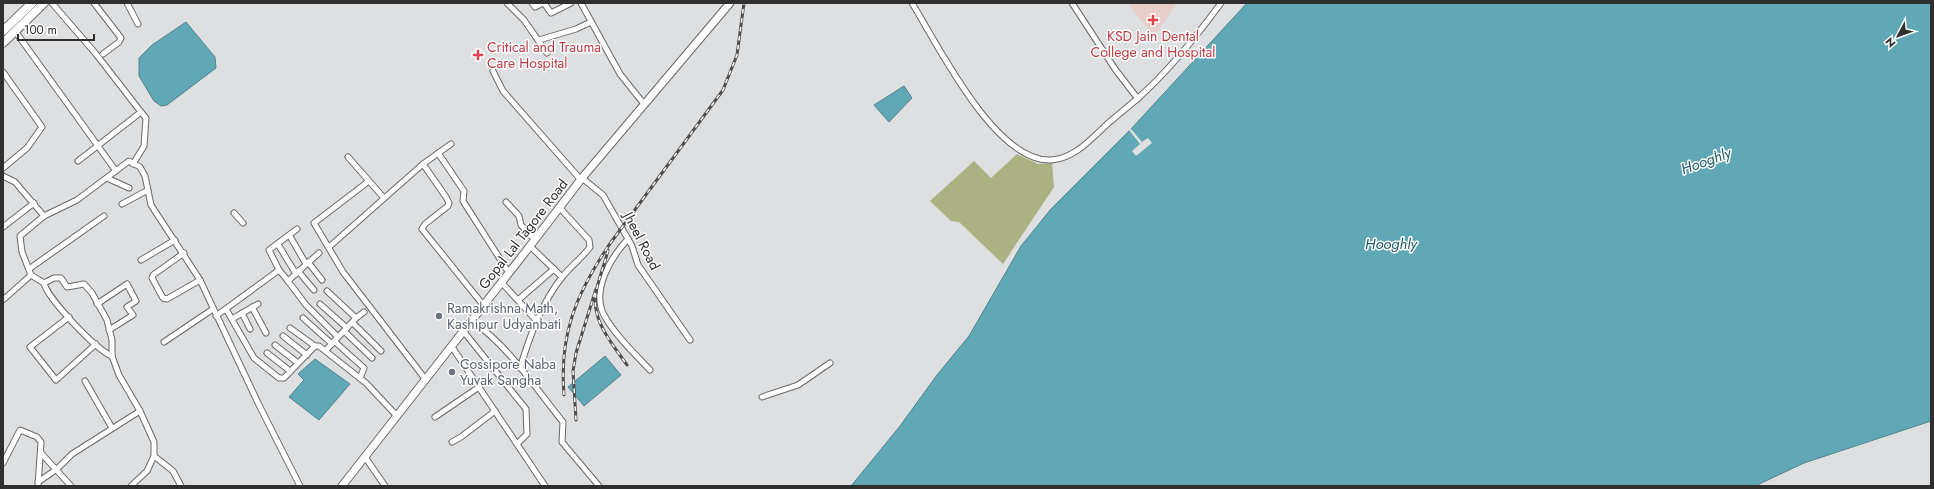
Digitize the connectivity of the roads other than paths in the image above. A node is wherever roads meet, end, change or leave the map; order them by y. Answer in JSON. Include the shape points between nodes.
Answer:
{"nodes":[{"id":1,"x":32,"y":3,"type":"edge"},
{"id":2,"x":44,"y":3,"type":"edge"},
{"id":3,"x":52,"y":3,"type":"edge"},
{"id":4,"x":94,"y":3,"type":"edge"},
{"id":5,"x":127,"y":3,"type":"edge"},
{"id":6,"x":507,"y":3,"type":"edge"},
{"id":7,"x":532,"y":3,"type":"edge"},
{"id":8,"x":544,"y":3,"type":"edge"},
{"id":9,"x":571,"y":3,"type":"edge"},
{"id":10,"x":581,"y":3,"type":"edge"},
{"id":11,"x":730,"y":3,"type":"edge"},
{"id":12,"x":912,"y":3,"type":"edge"},
{"id":13,"x":1072,"y":3,"type":"edge"},
{"id":14,"x":1221,"y":3,"type":"edge"},
{"id":15,"x":591,"y":22,"type":"junction"},
{"id":16,"x":138,"y":24,"type":"dead end"},
{"id":17,"x":3,"y":31,"type":"edge"},
{"id":18,"x":15,"y":31,"type":"junction"},
{"id":19,"x":538,"y":40,"type":"junction"},
{"id":20,"x":3,"y":43,"type":"edge"},
{"id":21,"x":547,"y":52,"type":"dead end"},
{"id":22,"x":103,"y":54,"type":"dead end"},
{"id":23,"x":493,"y":71,"type":"dead end"},
{"id":24,"x":3,"y":72,"type":"edge"},
{"id":25,"x":1138,"y":99,"type":"junction"},
{"id":26,"x":644,"y":104,"type":"junction"},
{"id":27,"x":140,"y":112,"type":"junction"},
{"id":28,"x":451,"y":144,"type":"dead end"},
{"id":29,"x":98,"y":146,"type":"junction"},
{"id":30,"x":438,"y":153,"type":"junction"},
{"id":31,"x":348,"y":157,"type":"dead end"},
{"id":32,"x":78,"y":161,"type":"dead end"},
{"id":33,"x":133,"y":164,"type":"junction"},
{"id":34,"x":422,"y":164,"type":"junction"},
{"id":35,"x":3,"y":168,"type":"edge"},
{"id":36,"x":116,"y":171,"type":"junction"},
{"id":37,"x":3,"y":176,"type":"edge"},
{"id":38,"x":107,"y":178,"type":"junction"},
{"id":39,"x":581,"y":179,"type":"junction"},
{"id":40,"x":369,"y":181,"type":"junction"},
{"id":41,"x":129,"y":188,"type":"dead end"},
{"id":42,"x":148,"y":190,"type":"junction"},
{"id":43,"x":384,"y":198,"type":"junction"},
{"id":44,"x":506,"y":202,"type":"dead end"},
{"id":45,"x":34,"y":203,"type":"junction"},
{"id":46,"x":122,"y":204,"type":"dead end"},
{"id":47,"x":560,"y":208,"type":"junction"},
{"id":48,"x":234,"y":213,"type":"dead end"},
{"id":49,"x":44,"y":216,"type":"junction"},
{"id":50,"x":104,"y":216,"type":"dead end"},
{"id":51,"x":242,"y":223,"type":"dead end"},
{"id":52,"x":3,"y":227,"type":"edge"},
{"id":53,"x":297,"y":229,"type":"dead end"},
{"id":54,"x":291,"y":238,"type":"dead end"},
{"id":55,"x":628,"y":239,"type":"junction"},
{"id":56,"x":175,"y":240,"type":"junction"},
{"id":57,"x":536,"y":240,"type":"junction"},
{"id":58,"x":279,"y":246,"type":"dead end"},
{"id":59,"x":530,"y":246,"type":"junction"},
{"id":60,"x":329,"y":248,"type":"junction"},
{"id":61,"x":184,"y":253,"type":"junction"},
{"id":62,"x":319,"y":253,"type":"dead end"},
{"id":63,"x":141,"y":260,"type":"dead end"},
{"id":64,"x":307,"y":264,"type":"junction"},
{"id":65,"x":554,"y":268,"type":"junction"},
{"id":66,"x":29,"y":269,"type":"junction"},
{"id":67,"x":279,"y":270,"type":"junction"},
{"id":68,"x":297,"y":273,"type":"junction"},
{"id":69,"x":509,"y":273,"type":"junction"},
{"id":70,"x":31,"y":275,"type":"junction"},
{"id":71,"x":562,"y":277,"type":"junction"},
{"id":72,"x":200,"y":280,"type":"junction"},
{"id":73,"x":322,"y":280,"type":"dead end"},
{"id":74,"x":288,"y":281,"type":"junction"},
{"id":75,"x":44,"y":283,"type":"junction"},
{"id":76,"x":502,"y":283,"type":"junction"},
{"id":77,"x":314,"y":290,"type":"dead end"},
{"id":78,"x":327,"y":291,"type":"dead end"},
{"id":79,"x":3,"y":300,"type":"edge"},
{"id":80,"x":518,"y":300,"type":"junction"},
{"id":81,"x":97,"y":304,"type":"junction"},
{"id":82,"x":258,"y":304,"type":"dead end"},
{"id":83,"x":320,"y":304,"type":"dead end"},
{"id":84,"x":484,"y":306,"type":"junction"},
{"id":85,"x":252,"y":307,"type":"junction"},
{"id":86,"x":213,"y":309,"type":"junction"},
{"id":87,"x":226,"y":310,"type":"junction"},
{"id":88,"x":364,"y":312,"type":"dead end"},
{"id":89,"x":242,"y":313,"type":"junction"},
{"id":90,"x":216,"y":316,"type":"junction"},
{"id":91,"x":69,"y":317,"type":"junction"},
{"id":92,"x":303,"y":318,"type":"dead end"},
{"id":93,"x":232,"y":319,"type":"junction"},
{"id":94,"x":536,"y":320,"type":"junction"},
{"id":95,"x":354,"y":321,"type":"junction"},
{"id":96,"x":472,"y":321,"type":"junction"},
{"id":97,"x":290,"y":328,"type":"dead end"},
{"id":98,"x":250,"y":329,"type":"dead end"},
{"id":99,"x":109,"y":330,"type":"junction"},
{"id":100,"x":345,"y":330,"type":"junction"},
{"id":101,"x":464,"y":332,"type":"junction"},
{"id":102,"x":266,"y":333,"type":"dead end"},
{"id":103,"x":282,"y":336,"type":"dead end"},
{"id":104,"x":690,"y":340,"type":"dead end"},
{"id":105,"x":335,"y":341,"type":"junction"},
{"id":106,"x":164,"y":342,"type":"dead end"},
{"id":107,"x":96,"y":344,"type":"junction"},
{"id":108,"x":275,"y":345,"type":"dead end"},
{"id":109,"x":315,"y":346,"type":"junction"},
{"id":110,"x":452,"y":347,"type":"junction"},
{"id":111,"x":326,"y":350,"type":"junction"},
{"id":112,"x":381,"y":351,"type":"dead end"},
{"id":113,"x":267,"y":353,"type":"dead end"},
{"id":114,"x":307,"y":355,"type":"junction"},
{"id":115,"x":112,"y":356,"type":"junction"},
{"id":116,"x":372,"y":358,"type":"dead end"},
{"id":117,"x":830,"y":362,"type":"dead end"},
{"id":118,"x":298,"y":363,"type":"junction"},
{"id":119,"x":520,"y":368,"type":"junction"},
{"id":120,"x":650,"y":370,"type":"dead end"},
{"id":121,"x":290,"y":372,"type":"junction"},
{"id":122,"x":360,"y":378,"type":"junction"},
{"id":123,"x":426,"y":380,"type":"junction"},
{"id":124,"x":85,"y":381,"type":"dead end"},
{"id":125,"x":479,"y":386,"type":"junction"},
{"id":126,"x":762,"y":397,"type":"dead end"},
{"id":127,"x":140,"y":411,"type":"junction"},
{"id":128,"x":495,"y":411,"type":"junction"},
{"id":129,"x":397,"y":416,"type":"junction"},
{"id":130,"x":435,"y":417,"type":"dead end"},
{"id":131,"x":112,"y":428,"type":"junction"},
{"id":132,"x":452,"y":442,"type":"dead end"},
{"id":133,"x":517,"y":444,"type":"junction"},
{"id":134,"x":42,"y":453,"type":"junction"},
{"id":135,"x":154,"y":456,"type":"junction"},
{"id":136,"x":365,"y":456,"type":"junction"},
{"id":137,"x":3,"y":463,"type":"edge"},
{"id":138,"x":56,"y":469,"type":"junction"},
{"id":139,"x":38,"y":484,"type":"edge"},
{"id":140,"x":71,"y":486,"type":"edge"},
{"id":141,"x":131,"y":486,"type":"edge"},
{"id":142,"x":181,"y":486,"type":"edge"},
{"id":143,"x":300,"y":486,"type":"edge"},
{"id":144,"x":342,"y":486,"type":"edge"},
{"id":145,"x":385,"y":486,"type":"edge"},
{"id":146,"x":545,"y":486,"type":"edge"},
{"id":147,"x":599,"y":486,"type":"edge"}],
"edges":[{"from":1,"to":17,"type":"main road"},
{"from":2,"to":18,"type":"main road"},
{"from":3,"to":27,"type":"street"},
{"from":4,"to":22,"type":"street","via":[[121,38]]},
{"from":5,"to":16,"type":"street"},
{"from":6,"to":19,"type":"street","via":[[524,20]]},
{"from":7,"to":8,"type":"street","via":[[535,7]]},
{"from":8,"to":9,"type":"street","via":[[552,13]]},
{"from":10,"to":15,"type":"street"},
{"from":11,"to":26,"type":"street","name":"Gopal Lal Tagore Road"},
{"from":12,"to":25,"type":"street","via":[[981,113],[1016,148],[1038,159],[1053,160],[1070,155]]},
{"from":13,"to":25,"type":"street"},
{"from":14,"to":25,"type":"street","via":[[1188,45]]},
{"from":15,"to":19,"type":"street"},
{"from":15,"to":26,"type":"street","via":[[620,74]]},
{"from":18,"to":20,"type":"main road"},
{"from":18,"to":29,"type":"street"},
{"from":19,"to":21,"type":"street"},
{"from":23,"to":39,"type":"street","name":"Jheel Road","via":[[503,91]]},
{"from":24,"to":35,"type":"street","via":[[42,127],[27,148]]},
{"from":26,"to":39,"type":"street","name":"Gopal Lal Tagore Road"},
{"from":27,"to":29,"type":"street"},
{"from":27,"to":33,"type":"street","via":[[146,118],[144,146]]},
{"from":28,"to":30,"type":"street"},
{"from":29,"to":32,"type":"street"},
{"from":29,"to":36,"type":"street"},
{"from":30,"to":34,"type":"street"},
{"from":30,"to":69,"type":"street","via":[[464,191],[463,201]]},
{"from":31,"to":40,"type":"street"},
{"from":33,"to":36,"type":"street","via":[[128,161]]},
{"from":33,"to":42,"type":"street","via":[[140,167]]},
{"from":34,"to":43,"type":"street"},
{"from":34,"to":84,"type":"street","via":[[449,203],[422,229]]},
{"from":36,"to":38,"type":"street"},
{"from":37,"to":45,"type":"street","via":[[15,182]]},
{"from":38,"to":41,"type":"street"},
{"from":38,"to":49,"type":"street","via":[[77,200]]},
{"from":39,"to":47,"type":"street","name":"Gopal Lal Tagore Road"},
{"from":39,"to":55,"type":"street","name":"Jheel Road","via":[[603,195]]},
{"from":40,"to":43,"type":"street"},
{"from":40,"to":60,"type":"street","via":[[314,223]]},
{"from":42,"to":46,"type":"street"},
{"from":42,"to":56,"type":"street","via":[[151,205]]},
{"from":43,"to":60,"type":"street"},
{"from":44,"to":57,"type":"street","via":[[519,216],[521,225]]},
{"from":45,"to":49,"type":"street"},
{"from":45,"to":52,"type":"street"},
{"from":47,"to":57,"type":"street","name":"Gopal Lal Tagore Road"},
{"from":47,"to":71,"type":"street","via":[[591,244]]},
{"from":48,"to":51,"type":"street"},
{"from":49,"to":66,"type":"street","via":[[20,236],[22,252]]},
{"from":50,"to":66,"type":"street"},
{"from":53,"to":67,"type":"street","via":[[269,250]]},
{"from":54,"to":64,"type":"street"},
{"from":55,"to":104,"type":"street","name":"Jheel Road","via":[[638,265]]},
{"from":55,"to":120,"type":"street","via":[[611,261],[602,280],[600,303],[612,326]]},
{"from":56,"to":61,"type":"street"},
{"from":56,"to":63,"type":"street"},
{"from":57,"to":59,"type":"street","name":"Gopal Lal Tagore Road"},
{"from":58,"to":68,"type":"street"},
{"from":59,"to":65,"type":"street"},
{"from":59,"to":69,"type":"street","name":"Gopal Lal Tagore Road"},
{"from":60,"to":123,"type":"street","via":[[344,272]]},
{"from":61,"to":72,"type":"street"},
{"from":61,"to":72,"type":"street","via":[[152,276],[163,298],[167,299]]},
{"from":62,"to":64,"type":"street"},
{"from":64,"to":68,"type":"street"},
{"from":64,"to":73,"type":"street"},
{"from":65,"to":71,"type":"street"},
{"from":65,"to":80,"type":"street"},
{"from":66,"to":70,"type":"street"},
{"from":67,"to":74,"type":"street"},
{"from":67,"to":87,"type":"street"},
{"from":68,"to":74,"type":"street"},
{"from":68,"to":77,"type":"street"},
{"from":69,"to":76,"type":"street","name":"Gopal Lal Tagore Road"},
{"from":70,"to":75,"type":"street"},
{"from":70,"to":79,"type":"street"},
{"from":71,"to":94,"type":"street"},
{"from":72,"to":86,"type":"street"},
{"from":74,"to":105,"type":"street"},
{"from":75,"to":81,"type":"street","via":[[61,278],[67,287],[84,284]]},
{"from":75,"to":91,"type":"street","via":[[48,293]]},
{"from":76,"to":80,"type":"street"},
{"from":76,"to":84,"type":"street","name":"Gopal Lal Tagore Road"},
{"from":78,"to":95,"type":"street"},
{"from":80,"to":94,"type":"street"},
{"from":81,"to":99,"type":"street","via":[[107,320]]},
{"from":81,"to":99,"type":"street","via":[[127,284],[136,301],[127,307],[133,315]]},
{"from":82,"to":85,"type":"street"},
{"from":83,"to":100,"type":"street"},
{"from":84,"to":96,"type":"street","name":"Gopal Lal Tagore Road"},
{"from":85,"to":89,"type":"street"},
{"from":85,"to":102,"type":"street"},
{"from":86,"to":90,"type":"street"},
{"from":86,"to":106,"type":"street"},
{"from":87,"to":90,"type":"street"},
{"from":87,"to":93,"type":"street"},
{"from":88,"to":95,"type":"street"},
{"from":89,"to":93,"type":"street"},
{"from":89,"to":98,"type":"street"},
{"from":90,"to":143,"type":"street"},
{"from":91,"to":107,"type":"street"},
{"from":91,"to":107,"type":"street","via":[[30,347],[56,380]]},
{"from":92,"to":105,"type":"street"},
{"from":93,"to":121,"type":"street","via":[[254,358],[282,379]]},
{"from":94,"to":119,"type":"street"},
{"from":95,"to":100,"type":"street"},
{"from":95,"to":112,"type":"street"},
{"from":96,"to":101,"type":"street","name":"Gopal Lal Tagore Road"},
{"from":96,"to":119,"type":"street","via":[[485,330]]},
{"from":97,"to":109,"type":"street"},
{"from":99,"to":115,"type":"street"},
{"from":100,"to":105,"type":"street"},
{"from":100,"to":116,"type":"street"},
{"from":101,"to":110,"type":"street","name":"Gopal Lal Tagore Road"},
{"from":101,"to":133,"type":"street","via":[[526,409],[527,434]]},
{"from":103,"to":114,"type":"street"},
{"from":105,"to":111,"type":"street"},
{"from":105,"to":122,"type":"street","via":[[364,368]]},
{"from":107,"to":115,"type":"street"},
{"from":108,"to":118,"type":"street"},
{"from":109,"to":111,"type":"street"},
{"from":109,"to":114,"type":"street"},
{"from":110,"to":123,"type":"street","name":"Gopal Lal Tagore Road"},
{"from":110,"to":125,"type":"street"},
{"from":111,"to":122,"type":"street"},
{"from":113,"to":121,"type":"street"},
{"from":114,"to":118,"type":"street"},
{"from":115,"to":127,"type":"street","via":[[119,375]]},
{"from":117,"to":126,"type":"street","via":[[798,385]]},
{"from":118,"to":121,"type":"street"},
{"from":119,"to":147,"type":"street","via":[[563,422],[562,442]]},
{"from":122,"to":129,"type":"street"},
{"from":123,"to":129,"type":"street","name":"Gopal Lal Tagore Road"},
{"from":124,"to":131,"type":"street"},
{"from":125,"to":128,"type":"street"},
{"from":125,"to":130,"type":"street"},
{"from":127,"to":131,"type":"street"},
{"from":127,"to":135,"type":"street","via":[[154,442]]},
{"from":128,"to":132,"type":"street"},
{"from":128,"to":133,"type":"street"},
{"from":129,"to":136,"type":"street","name":"Gopal Lal Tagore Road"},
{"from":131,"to":138,"type":"street","via":[[72,454]]},
{"from":133,"to":146,"type":"street"},
{"from":134,"to":137,"type":"street","via":[[41,442],[20,430]]},
{"from":134,"to":138,"type":"street"},
{"from":134,"to":139,"type":"street"},
{"from":135,"to":141,"type":"street","via":[[147,471]]},
{"from":135,"to":142,"type":"street","via":[[173,471]]},
{"from":136,"to":144,"type":"street","name":"Gopal Lal Tagore Road"},
{"from":136,"to":145,"type":"street"},
{"from":138,"to":139,"type":"street"},
{"from":138,"to":140,"type":"street"}]}
